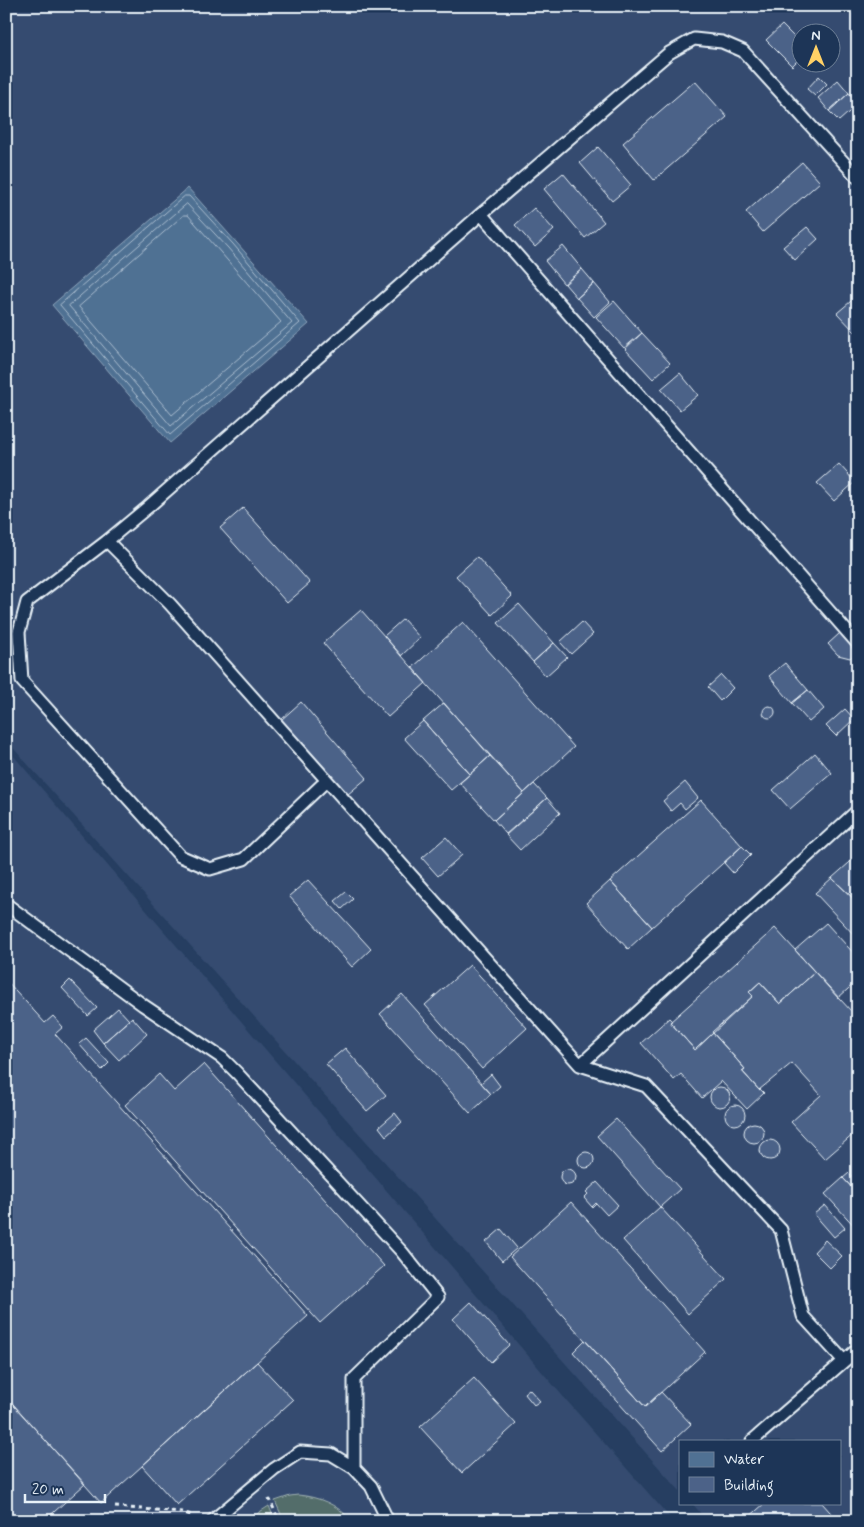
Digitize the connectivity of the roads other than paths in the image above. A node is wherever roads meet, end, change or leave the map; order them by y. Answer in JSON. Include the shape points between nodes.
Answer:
{"nodes":[{"id":1,"x":858,"y":178,"type":"edge"},
{"id":2,"x":481,"y":214,"type":"junction"},
{"id":3,"x":106,"y":541,"type":"junction"},
{"id":4,"x":858,"y":644,"type":"edge"},
{"id":5,"x":326,"y":781,"type":"junction"},
{"id":6,"x":858,"y":810,"type":"edge"},
{"id":7,"x":6,"y":904,"type":"edge"},
{"id":8,"x":580,"y":1065,"type":"junction"},
{"id":9,"x":858,"y":1349,"type":"edge"},
{"id":10,"x":844,"y":1361,"type":"junction"},
{"id":11,"x":753,"y":1440,"type":"edge"},
{"id":12,"x":354,"y":1468,"type":"junction"},
{"id":13,"x":212,"y":1521,"type":"edge"},
{"id":14,"x":388,"y":1521,"type":"edge"}],
"edges":[{"from":1,"to":2,"type":"lane","via":[[743,51],[722,42],[694,39],[669,53]]},
{"from":2,"to":3,"type":"lane","via":[[156,501]]},
{"from":2,"to":4,"type":"lane"},
{"from":3,"to":5,"type":"lane","via":[[170,604]]},
{"from":3,"to":5,"type":"lane","via":[[27,602],[19,632],[22,681],[180,856],[210,868],[244,859]]},
{"from":5,"to":8,"type":"lane"},
{"from":6,"to":8,"type":"lane"},
{"from":7,"to":12,"type":"lane","via":[[143,1005],[222,1058],[402,1252],[438,1297],[354,1379]]},
{"from":8,"to":10,"type":"lane","via":[[646,1086],[781,1230],[803,1316]]},
{"from":9,"to":10,"type":"lane"},
{"from":10,"to":11,"type":"lane"},
{"from":12,"to":13,"type":"lane","via":[[330,1454],[300,1452],[274,1469]]},
{"from":12,"to":14,"type":"lane","via":[[372,1486]]}]}
